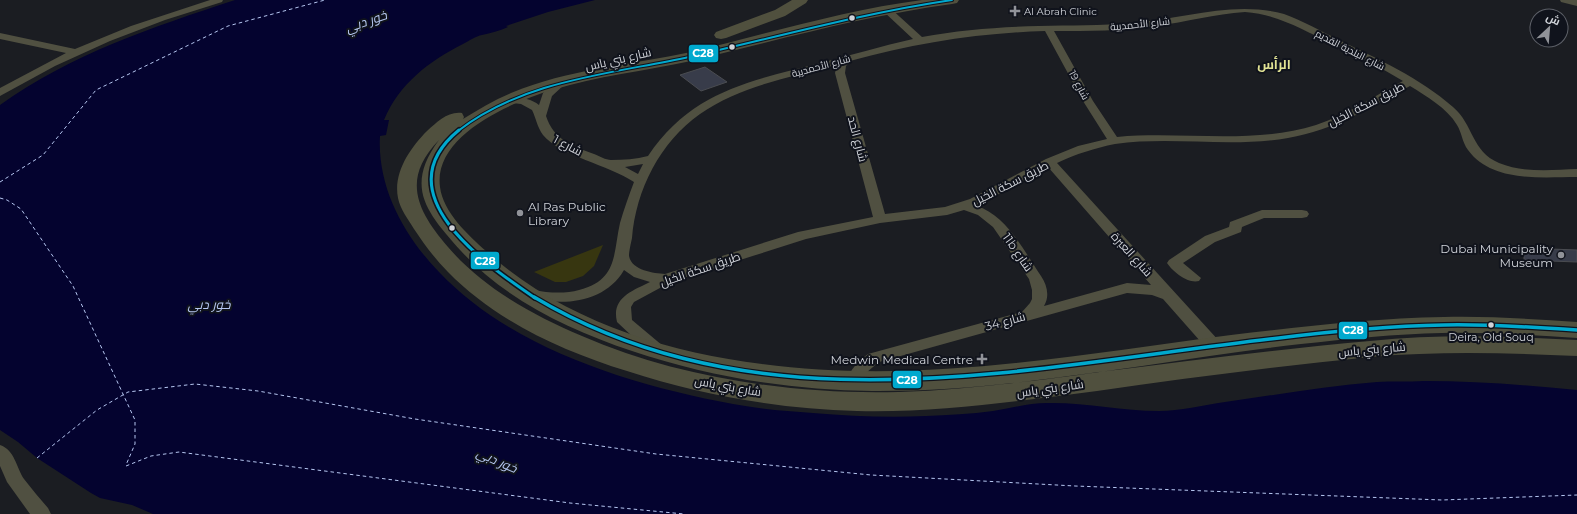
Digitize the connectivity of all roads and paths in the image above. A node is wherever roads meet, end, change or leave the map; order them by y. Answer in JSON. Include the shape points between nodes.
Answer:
{"nodes":[{"id":1,"x":219,"y":0,"type":"edge"},
{"id":2,"x":801,"y":0,"type":"edge"},
{"id":3,"x":952,"y":0,"type":"edge"},
{"id":4,"x":1564,"y":0,"type":"edge"},
{"id":5,"x":1577,"y":3,"type":"edge"},
{"id":6,"x":1233,"y":4,"type":"edge"},
{"id":7,"x":886,"y":9,"type":"junction"},
{"id":8,"x":1048,"y":28,"type":"junction"},
{"id":9,"x":0,"y":36,"type":"edge"},
{"id":10,"x":920,"y":41,"type":"junction"},
{"id":11,"x":75,"y":52,"type":"junction"},
{"id":12,"x":663,"y":56,"type":"junction"},
{"id":13,"x":846,"y":60,"type":"junction"},
{"id":14,"x":561,"y":82,"type":"junction"},
{"id":15,"x":1409,"y":82,"type":"junction"},
{"id":16,"x":0,"y":94,"type":"edge"},
{"id":17,"x":507,"y":100,"type":"junction"},
{"id":18,"x":540,"y":116,"type":"junction"},
{"id":19,"x":1114,"y":141,"type":"junction"},
{"id":20,"x":653,"y":158,"type":"junction"},
{"id":21,"x":1050,"y":162,"type":"junction"},
{"id":22,"x":606,"y":163,"type":"junction"},
{"id":23,"x":1577,"y":172,"type":"edge"},
{"id":24,"x":641,"y":181,"type":"junction"},
{"id":25,"x":964,"y":206,"type":"junction"},
{"id":26,"x":1302,"y":214,"type":"dead end"},
{"id":27,"x":880,"y":220,"type":"junction"},
{"id":28,"x":622,"y":255,"type":"junction"},
{"id":29,"x":1194,"y":278,"type":"dead end"},
{"id":30,"x":666,"y":279,"type":"junction"},
{"id":31,"x":522,"y":291,"type":"junction"},
{"id":32,"x":1168,"y":294,"type":"junction"},
{"id":33,"x":1028,"y":315,"type":"junction"},
{"id":34,"x":1576,"y":336,"type":"edge"},
{"id":35,"x":1214,"y":346,"type":"junction"},
{"id":36,"x":657,"y":350,"type":"junction"},
{"id":37,"x":854,"y":381,"type":"junction"},
{"id":38,"x":0,"y":452,"type":"edge"},
{"id":39,"x":41,"y":514,"type":"edge"}],
"edges":[{"from":1,"to":11,"type":"street"},
{"from":2,"to":12,"type":"main road","name":"شارع بني ياس","via":[[780,13],[741,29]]},
{"from":3,"to":7,"type":"main road"},
{"from":4,"to":5,"type":"street"},
{"from":6,"to":8,"type":"street","name":"شارع الأحمديية","via":[[1172,21],[1142,25]]},
{"from":6,"to":15,"type":"street","name":"شارع البلدية القديم","via":[[1281,16],[1367,58]]},
{"from":7,"to":10,"type":"street"},
{"from":7,"to":12,"type":"main road"},
{"from":8,"to":10,"type":"street","name":"شارع الأحمديية","via":[[986,32]]},
{"from":8,"to":19,"type":"street","name":"شارع 19","via":[[1091,106]]},
{"from":9,"to":11,"type":"street"},
{"from":10,"to":13,"type":"street","name":"شارع الأحمديية"},
{"from":11,"to":16,"type":"street","via":[[35,72]]},
{"from":12,"to":14,"type":"main road","name":"شارع بني ياس"},
{"from":12,"to":34,"type":"main road","name":"شارع بني ياس","via":[[594,65],[497,94],[476,104],[446,124],[425,144],[408,175],[407,192],[411,208],[426,235],[450,262],[480,288],[517,314],[561,338],[672,376],[802,398],[871,402],[939,400],[1005,395],[1238,363],[1374,348],[1489,344]]},
{"from":13,"to":20,"type":"street","name":"شارع الأحمديية","via":[[771,79],[717,100],[683,121]]},
{"from":13,"to":27,"type":"street","name":"شارع الحد","via":[[841,66],[840,73]]},
{"from":14,"to":17,"type":"main road","name":"شارع بني ياس"},
{"from":14,"to":18,"type":"street","via":[[547,95]]},
{"from":15,"to":19,"type":"street","name":"طريق سكة الخيل","via":[[1332,123],[1295,133],[1242,139],[1160,138]]},
{"from":15,"to":23,"type":"street","name":"شارع البلدية القديم","via":[[1434,97],[1454,114],[1465,129],[1471,146],[1482,158],[1522,173]]},
{"from":17,"to":18,"type":"street","name":"شارع 1","via":[[532,104],[540,111]]},
{"from":17,"to":31,"type":"main road","name":"شارع بني ياس","via":[[475,118],[450,138],[438,154],[431,171],[430,189],[436,206],[470,248]]},
{"from":18,"to":22,"type":"street","name":"شارع 1","via":[[547,132],[558,142]]},
{"from":19,"to":21,"type":"street","name":"طريق سكة الخيل","via":[[1080,148]]},
{"from":20,"to":22,"type":"street","name":"شارع 1","via":[[627,163]]},
{"from":20,"to":24,"type":"street","name":"شارع الأحمديية"},
{"from":21,"to":25,"type":"street","name":"طريق سكة الخيل"},
{"from":21,"to":32,"type":"street","name":"شارع العبرة"},
{"from":22,"to":24,"type":"street","name":"شارع 1","via":[[624,170]]},
{"from":24,"to":28,"type":"street","name":"شارع الأحمديية","via":[[627,223]]},
{"from":25,"to":27,"type":"street","name":"طريق سكة الخيل"},
{"from":25,"to":33,"type":"street","name":"11b شارع","via":[[984,213],[998,224],[1036,279],[1040,298],[1036,308]]},
{"from":26,"to":29,"type":"street","via":[[1262,214],[1238,222],[1235,225],[1236,229],[1210,239],[1174,263]]},
{"from":27,"to":30,"type":"street","name":"طريق سكة الخيل","via":[[799,236]]},
{"from":28,"to":30,"type":"street","via":[[629,268],[636,273]]},
{"from":28,"to":31,"type":"street","name":"شارع الأحمديية","via":[[619,267],[611,279],[586,293],[558,298]]},
{"from":30,"to":36,"type":"street","name":"طريق سكة الخيل","via":[[629,299],[624,307],[625,322]]},
{"from":31,"to":36,"type":"main road","name":"شارع بني ياس","via":[[582,323]]},
{"from":32,"to":33,"type":"street","name":"شارع 34","via":[[1127,288]]},
{"from":32,"to":35,"type":"street","name":"شارع العبرة"},
{"from":33,"to":37,"type":"street","name":"شارع 34","via":[[874,358],[861,368]]},
{"from":34,"to":35,"type":"main road","name":"شارع بني ياس","via":[[1489,325],[1406,326]]},
{"from":35,"to":37,"type":"main road","name":"شارع بني ياس","via":[[970,378]]},
{"from":36,"to":37,"type":"main road","name":"شارع بني ياس","via":[[706,363],[760,373]]},
{"from":38,"to":39,"type":"street","via":[[16,482]]}]}
